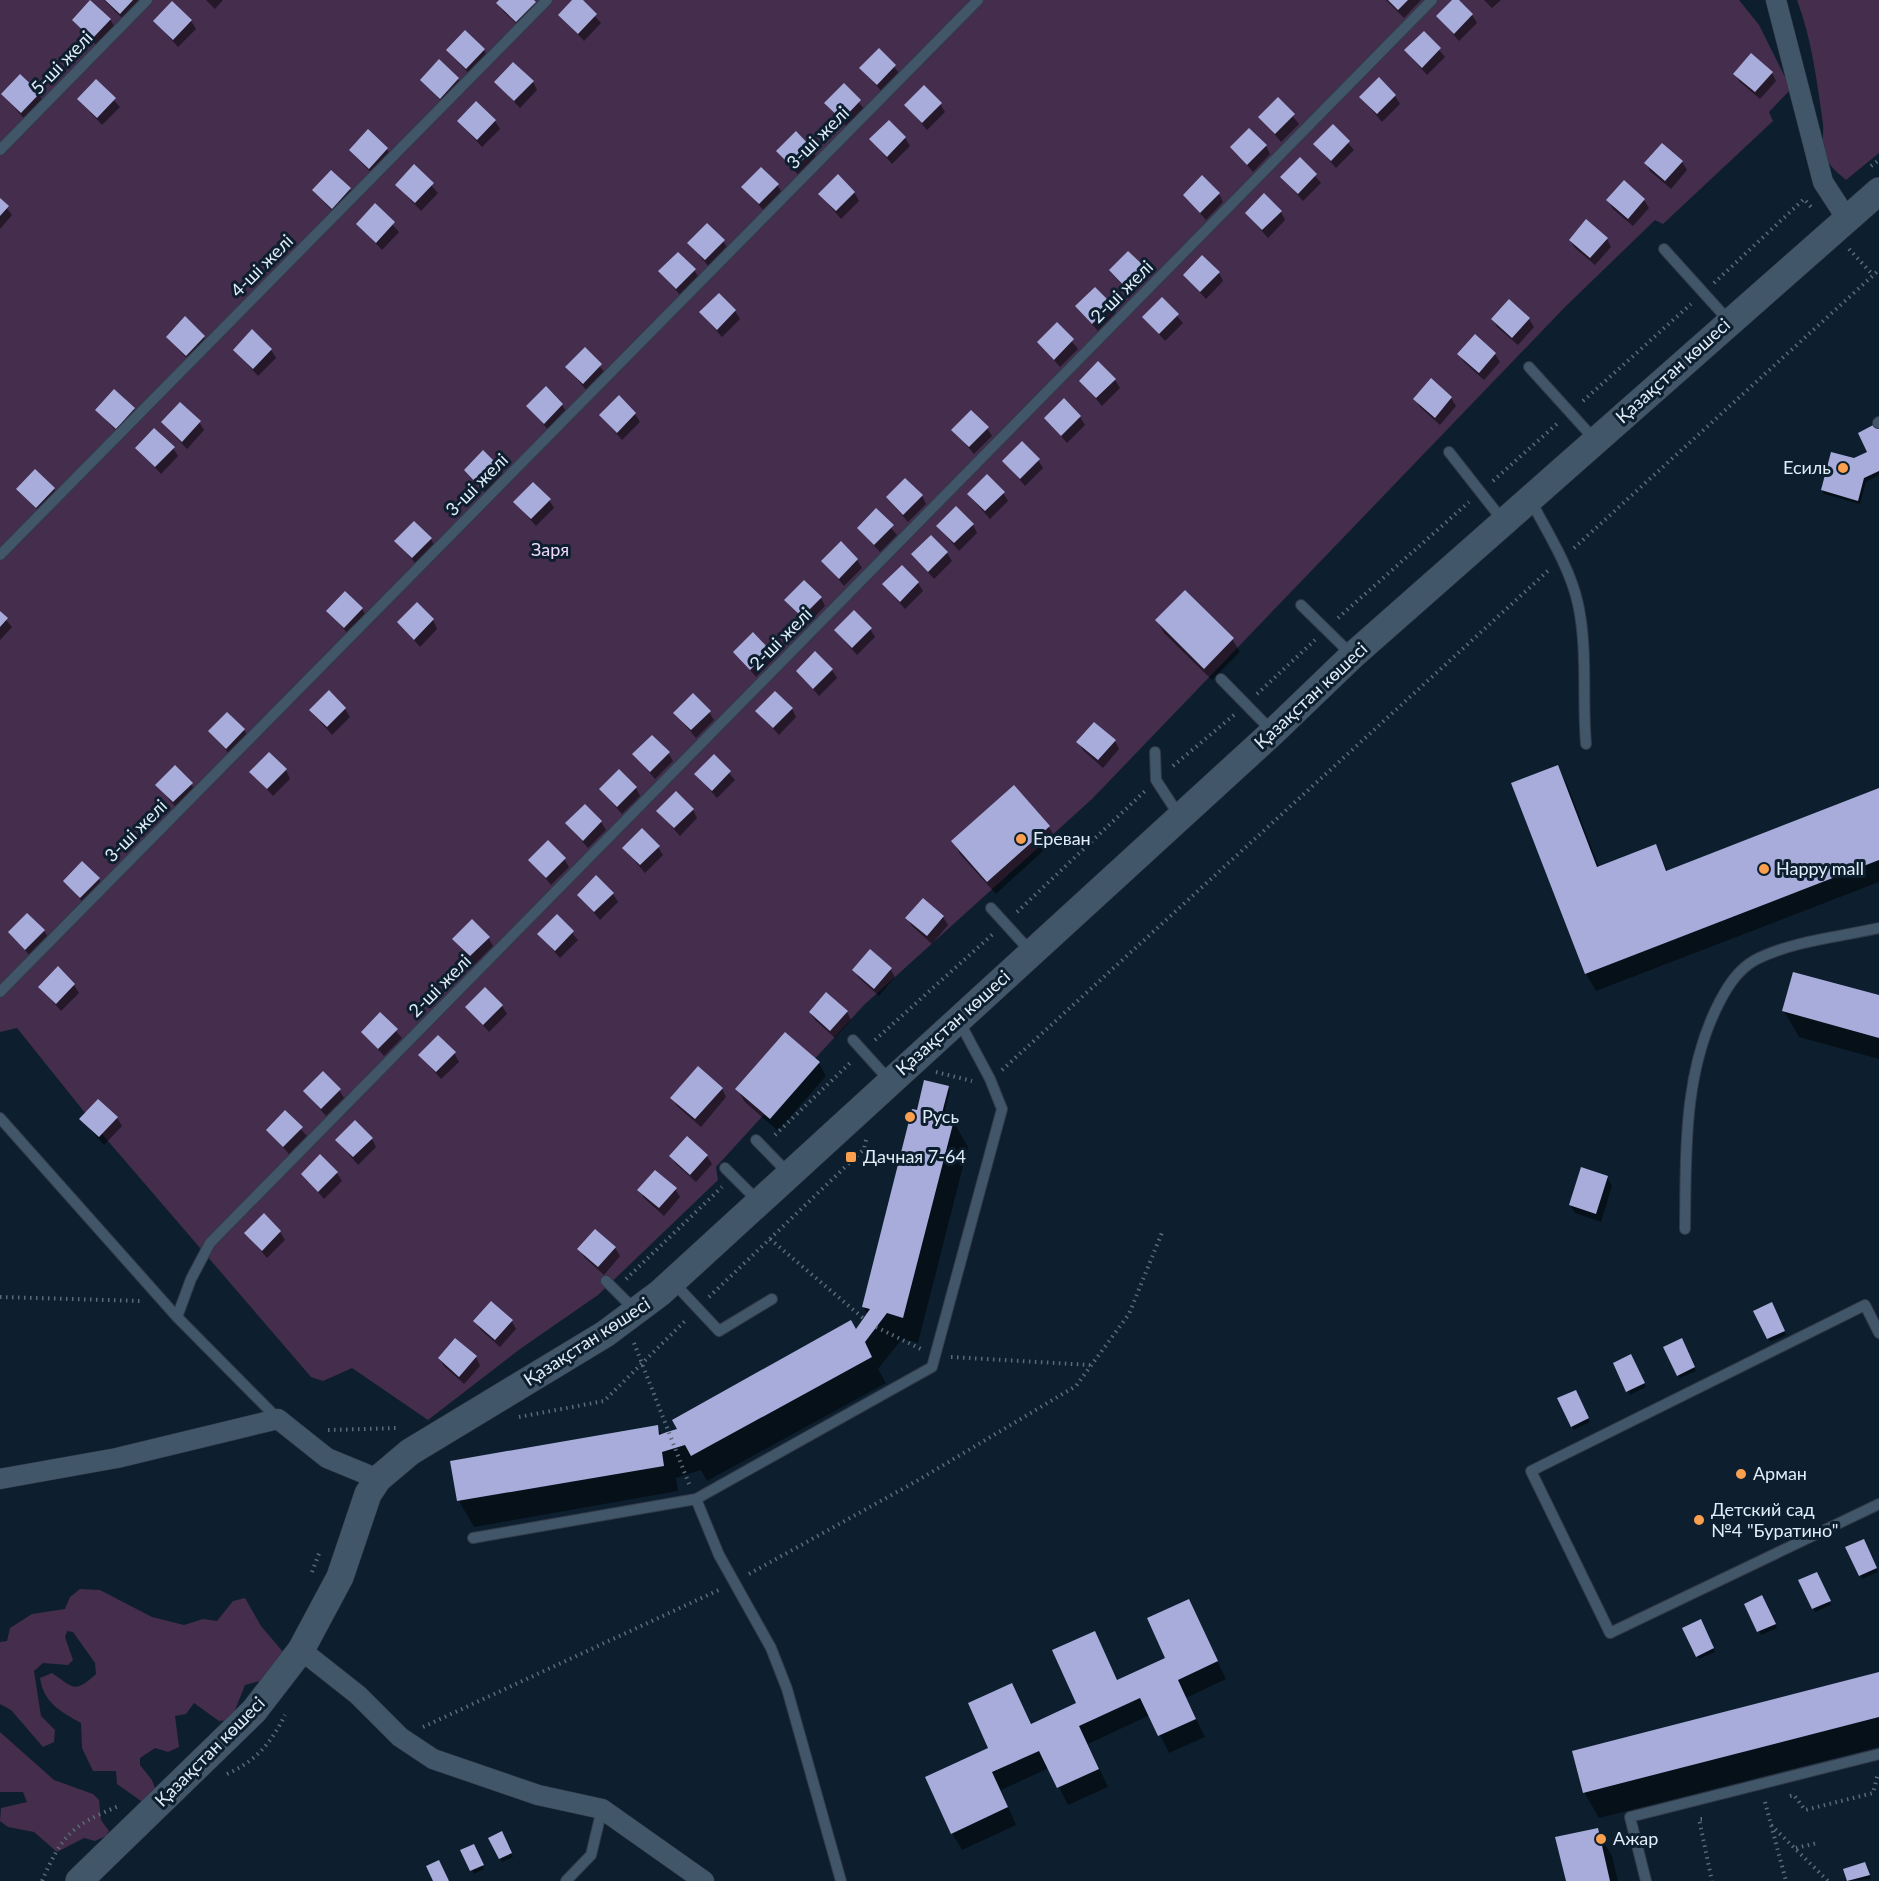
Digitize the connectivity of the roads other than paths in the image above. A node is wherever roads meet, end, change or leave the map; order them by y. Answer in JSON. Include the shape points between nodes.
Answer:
{"nodes":[{"id":1,"x":147,"y":0,"type":"edge"},
{"id":2,"x":547,"y":0,"type":"edge"},
{"id":3,"x":978,"y":0,"type":"edge"},
{"id":4,"x":1432,"y":0,"type":"edge"},
{"id":5,"x":1776,"y":0,"type":"edge"},
{"id":6,"x":0,"y":150,"type":"edge"},
{"id":7,"x":1879,"y":191,"type":"edge"},
{"id":8,"x":1842,"y":221,"type":"junction"},
{"id":9,"x":1664,"y":249,"type":"dead end"},
{"id":10,"x":1729,"y":321,"type":"junction"},
{"id":11,"x":1529,"y":367,"type":"dead end"},
{"id":12,"x":1596,"y":441,"type":"junction"},
{"id":13,"x":1449,"y":452,"type":"dead end"},
{"id":14,"x":1530,"y":498,"type":"junction"},
{"id":15,"x":1504,"y":522,"type":"junction"},
{"id":16,"x":0,"y":555,"type":"edge"},
{"id":17,"x":1301,"y":605,"type":"dead end"},
{"id":18,"x":1352,"y":656,"type":"junction"},
{"id":19,"x":1221,"y":679,"type":"dead end"},
{"id":20,"x":1273,"y":732,"type":"junction"},
{"id":21,"x":1586,"y":744,"type":"dead end"},
{"id":22,"x":1155,"y":752,"type":"dead end"},
{"id":23,"x":1180,"y":817,"type":"junction"},
{"id":24,"x":991,"y":908,"type":"dead end"},
{"id":25,"x":1879,"y":928,"type":"edge"},
{"id":26,"x":1032,"y":952,"type":"junction"},
{"id":27,"x":0,"y":992,"type":"edge"},
{"id":28,"x":958,"y":1018,"type":"junction"},
{"id":29,"x":853,"y":1040,"type":"dead end"},
{"id":30,"x":890,"y":1081,"type":"junction"},
{"id":31,"x":0,"y":1118,"type":"edge"},
{"id":32,"x":759,"y":1144,"type":"road end"},
{"id":33,"x":729,"y":1172,"type":"road end"},
{"id":34,"x":789,"y":1174,"type":"junction"},
{"id":35,"x":759,"y":1202,"type":"junction"},
{"id":36,"x":1685,"y":1229,"type":"dead end"},
{"id":37,"x":606,"y":1281,"type":"dead end"},
{"id":38,"x":673,"y":1282,"type":"junction"},
{"id":39,"x":772,"y":1299,"type":"dead end"},
{"id":40,"x":631,"y":1315,"type":"junction"},
{"id":41,"x":177,"y":1317,"type":"junction"},
{"id":42,"x":1879,"y":1333,"type":"edge"},
{"id":43,"x":278,"y":1419,"type":"junction"},
{"id":44,"x":0,"y":1479,"type":"edge"},
{"id":45,"x":378,"y":1479,"type":"junction"},
{"id":46,"x":696,"y":1499,"type":"junction"},
{"id":47,"x":1879,"y":1504,"type":"edge"},
{"id":48,"x":473,"y":1538,"type":"dead end"},
{"id":49,"x":301,"y":1650,"type":"junction"},
{"id":50,"x":1879,"y":1754,"type":"edge"},
{"id":51,"x":602,"y":1809,"type":"junction"},
{"id":52,"x":79,"y":1881,"type":"edge"},
{"id":53,"x":566,"y":1881,"type":"edge"},
{"id":54,"x":704,"y":1881,"type":"edge"},
{"id":55,"x":841,"y":1881,"type":"edge"},
{"id":56,"x":1646,"y":1881,"type":"edge"}],
"edges":[{"from":1,"to":6,"type":"lane","name":"5-ші желі"},
{"from":2,"to":16,"type":"lane","name":"4-ші желі"},
{"from":3,"to":27,"type":"lane","name":"3-ші желі"},
{"from":4,"to":41,"type":"lane","name":"2-ші желі","via":[[210,1244],[190,1280]]},
{"from":5,"to":8,"type":"street","via":[[1814,152]]},
{"from":7,"to":8,"type":"street","name":"Қазақстан көшесі"},
{"from":8,"to":10,"type":"street","name":"Қазақстан көшесі"},
{"from":9,"to":10,"type":"lane"},
{"from":10,"to":12,"type":"street","name":"Қазақстан көшесі"},
{"from":11,"to":12,"type":"lane"},
{"from":12,"to":14,"type":"street","name":"Қазақстан көшесі"},
{"from":13,"to":15,"type":"lane"},
{"from":14,"to":15,"type":"street","name":"Қазақстан көшесі"},
{"from":14,"to":21,"type":"lane","via":[[1570,578],[1578,605],[1584,646]]},
{"from":15,"to":18,"type":"street","name":"Қазақстан көшесі"},
{"from":17,"to":18,"type":"lane"},
{"from":18,"to":20,"type":"street","name":"Қазақстан көшесі"},
{"from":19,"to":20,"type":"lane"},
{"from":20,"to":23,"type":"street","name":"Қазақстан көшесі"},
{"from":22,"to":23,"type":"lane","via":[[1156,780]]},
{"from":23,"to":26,"type":"street","name":"Қазақстан көшесі"},
{"from":24,"to":26,"type":"lane"},
{"from":25,"to":36,"type":"lane","via":[[1790,948],[1755,961],[1732,978],[1712,1016],[1695,1066],[1686,1134]]},
{"from":26,"to":28,"type":"street","name":"Қазақстан көшесі"},
{"from":28,"to":30,"type":"street","name":"Қазақстан көшесі"},
{"from":28,"to":46,"type":"lane","via":[[1002,1109],[932,1366]]},
{"from":29,"to":30,"type":"lane"},
{"from":30,"to":34,"type":"street","name":"Қазақстан көшесі"},
{"from":31,"to":41,"type":"lane"},
{"from":32,"to":34,"type":"lane"},
{"from":33,"to":35,"type":"lane"},
{"from":34,"to":35,"type":"street","name":"Қазақстан көшесі"},
{"from":35,"to":38,"type":"street","name":"Қазақстан көшесі"},
{"from":37,"to":40,"type":"lane"},
{"from":38,"to":39,"type":"lane","via":[[719,1331]]},
{"from":38,"to":40,"type":"street","name":"Қазақстан көшесі"},
{"from":40,"to":45,"type":"street","name":"Қазақстан көшесі","via":[[410,1452]]},
{"from":41,"to":43,"type":"lane"},
{"from":42,"to":47,"type":"lane","via":[[1864,1305],[1531,1471],[1610,1633]]},
{"from":43,"to":44,"type":"street","via":[[117,1458]]},
{"from":43,"to":45,"type":"street","via":[[327,1458]]},
{"from":45,"to":49,"type":"street","name":"Қазақстан көшесі","via":[[368,1494],[339,1577]]},
{"from":46,"to":48,"type":"lane"},
{"from":46,"to":55,"type":"lane","via":[[734,1583],[771,1648],[787,1689]]},
{"from":49,"to":51,"type":"street","via":[[358,1695],[400,1737],[433,1759],[538,1795]]},
{"from":49,"to":52,"type":"street","name":"Қазақстан көшесі","via":[[254,1711]]},
{"from":50,"to":56,"type":"lane","via":[[1630,1817]]},
{"from":51,"to":53,"type":"lane","via":[[591,1855]]},
{"from":51,"to":54,"type":"street"}]}
